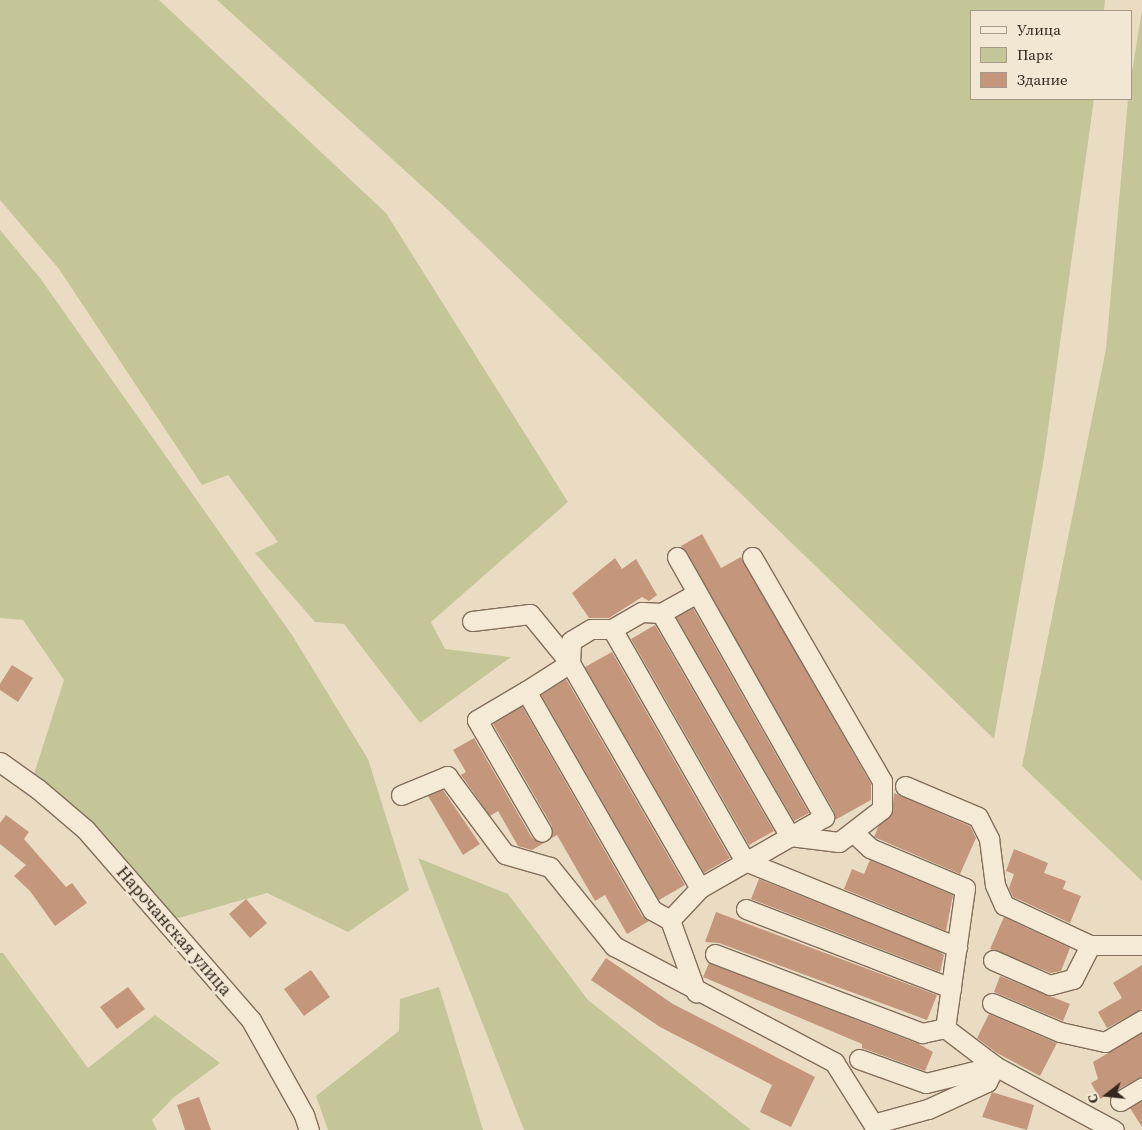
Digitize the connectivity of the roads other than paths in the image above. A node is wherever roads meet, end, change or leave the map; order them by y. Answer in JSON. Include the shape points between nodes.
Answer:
{"nodes":[{"id":1,"x":677,"y":557,"type":"dead end"},
{"id":2,"x":752,"y":557,"type":"dead end"},
{"id":3,"x":697,"y":593,"type":"junction"},
{"id":4,"x":661,"y":613,"type":"junction"},
{"id":5,"x":472,"y":621,"type":"dead end"},
{"id":6,"x":612,"y":629,"type":"junction"},
{"id":7,"x":570,"y":663,"type":"junction"},
{"id":8,"x":526,"y":690,"type":"junction"},
{"id":9,"x":0,"y":762,"type":"edge"},
{"id":10,"x":905,"y":786,"type":"dead end"},
{"id":11,"x":401,"y":795,"type":"dead end"},
{"id":12,"x":542,"y":832,"type":"dead end"},
{"id":13,"x":854,"y":833,"type":"junction"},
{"id":14,"x":790,"y":836,"type":"junction"},
{"id":15,"x":746,"y":861,"type":"junction"},
{"id":16,"x":700,"y":888,"type":"junction"},
{"id":17,"x":746,"y":909,"type":"dead end"},
{"id":18,"x":670,"y":920,"type":"junction"},
{"id":19,"x":1090,"y":945,"type":"junction"},
{"id":20,"x":1142,"y":945,"type":"edge"},
{"id":21,"x":957,"y":947,"type":"junction"},
{"id":22,"x":715,"y":954,"type":"dead end"},
{"id":23,"x":993,"y":960,"type":"dead end"},
{"id":24,"x":951,"y":988,"type":"junction"},
{"id":25,"x":696,"y":992,"type":"junction"},
{"id":26,"x":992,"y":1003,"type":"dead end"},
{"id":27,"x":1142,"y":1020,"type":"edge"},
{"id":28,"x":945,"y":1028,"type":"junction"},
{"id":29,"x":859,"y":1059,"type":"dead end"},
{"id":30,"x":995,"y":1066,"type":"junction"},
{"id":31,"x":1142,"y":1088,"type":"edge"},
{"id":32,"x":1120,"y":1102,"type":"dead end"},
{"id":33,"x":308,"y":1130,"type":"edge"},
{"id":34,"x":1114,"y":1130,"type":"edge"}],
"edges":[{"from":1,"to":3,"type":"street"},
{"from":2,"to":13,"type":"street","via":[[882,781],[882,809]]},
{"from":3,"to":4,"type":"street"},
{"from":3,"to":14,"type":"street","via":[[824,816]]},
{"from":4,"to":6,"type":"street","via":[[642,612]]},
{"from":4,"to":14,"type":"street"},
{"from":5,"to":7,"type":"street","via":[[530,614]]},
{"from":6,"to":7,"type":"street","via":[[591,629],[571,641]]},
{"from":6,"to":15,"type":"street"},
{"from":7,"to":8,"type":"street"},
{"from":7,"to":16,"type":"street"},
{"from":8,"to":12,"type":"street","via":[[477,720]]},
{"from":8,"to":18,"type":"street","via":[[652,910]]},
{"from":9,"to":33,"type":"street","name":"Нарочанская улица","via":[[85,829],[251,1020],[304,1115]]},
{"from":10,"to":19,"type":"street","via":[[978,818],[989,839],[994,885],[1004,905]]},
{"from":11,"to":25,"type":"street","via":[[447,776],[505,854],[550,867],[614,946]]},
{"from":13,"to":14,"type":"street","via":[[839,842]]},
{"from":13,"to":21,"type":"street","via":[[870,848],[965,888]]},
{"from":14,"to":15,"type":"street"},
{"from":15,"to":16,"type":"street"},
{"from":15,"to":21,"type":"street"},
{"from":16,"to":18,"type":"street"},
{"from":17,"to":24,"type":"street"},
{"from":18,"to":25,"type":"street"},
{"from":19,"to":20,"type":"street"},
{"from":19,"to":23,"type":"street","via":[[1073,979],[1050,985]]},
{"from":21,"to":24,"type":"street"},
{"from":22,"to":28,"type":"street","via":[[922,1033]]},
{"from":24,"to":28,"type":"street"},
{"from":25,"to":30,"type":"street","via":[[834,1062],[873,1124],[928,1109],[987,1082]]},
{"from":26,"to":27,"type":"street","via":[[1060,1032],[1105,1042]]},
{"from":28,"to":30,"type":"street"},
{"from":29,"to":30,"type":"street","via":[[926,1083]]},
{"from":30,"to":34,"type":"street"},
{"from":31,"to":32,"type":"street"}]}
